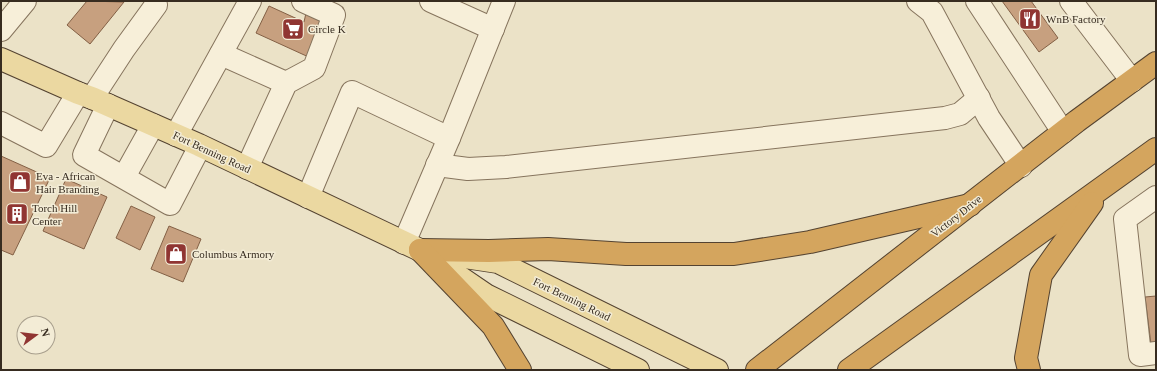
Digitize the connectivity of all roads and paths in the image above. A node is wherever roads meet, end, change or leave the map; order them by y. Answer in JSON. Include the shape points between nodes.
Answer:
{"nodes":[{"id":1,"x":25,"y":1,"type":"edge"},
{"id":2,"x":250,"y":1,"type":"edge"},
{"id":3,"x":303,"y":1,"type":"edge"},
{"id":4,"x":431,"y":1,"type":"edge"},
{"id":5,"x":504,"y":1,"type":"edge"},
{"id":6,"x":918,"y":1,"type":"edge"},
{"id":7,"x":977,"y":1,"type":"edge"},
{"id":8,"x":1071,"y":1,"type":"edge"},
{"id":9,"x":155,"y":2,"type":"edge"},
{"id":10,"x":493,"y":29,"type":"junction"},
{"id":11,"x":1,"y":30,"type":"edge"},
{"id":12,"x":221,"y":54,"type":"junction"},
{"id":13,"x":1,"y":58,"type":"edge"},
{"id":14,"x":1156,"y":63,"type":"edge"},
{"id":15,"x":1132,"y":81,"type":"junction"},
{"id":16,"x":286,"y":83,"type":"junction"},
{"id":17,"x":979,"y":98,"type":"junction"},
{"id":18,"x":93,"y":99,"type":"junction"},
{"id":19,"x":1,"y":123,"type":"edge"},
{"id":20,"x":153,"y":125,"type":"junction"},
{"id":21,"x":1063,"y":132,"type":"junction"},
{"id":22,"x":176,"y":135,"type":"junction"},
{"id":23,"x":449,"y":138,"type":"junction"},
{"id":24,"x":200,"y":146,"type":"junction"},
{"id":25,"x":1156,"y":149,"type":"edge"},
{"id":26,"x":438,"y":165,"type":"junction"},
{"id":27,"x":1021,"y":166,"type":"junction"},
{"id":28,"x":247,"y":168,"type":"junction"},
{"id":29,"x":124,"y":177,"type":"junction"},
{"id":30,"x":1103,"y":189,"type":"junction"},
{"id":31,"x":308,"y":197,"type":"junction"},
{"id":32,"x":1156,"y":197,"type":"edge"},
{"id":33,"x":970,"y":205,"type":"junction"},
{"id":34,"x":412,"y":246,"type":"junction"},
{"id":35,"x":1156,"y":353,"type":"edge"},
{"id":36,"x":520,"y":370,"type":"edge"},
{"id":37,"x":638,"y":370,"type":"edge"},
{"id":38,"x":717,"y":370,"type":"edge"},
{"id":39,"x":757,"y":370,"type":"edge"},
{"id":40,"x":850,"y":370,"type":"edge"},
{"id":41,"x":1029,"y":370,"type":"edge"}],
"edges":[{"from":1,"to":11,"type":"street"},
{"from":2,"to":12,"type":"street"},
{"from":3,"to":16,"type":"street","via":[[334,15],[314,68]]},
{"from":4,"to":10,"type":"street"},
{"from":5,"to":10,"type":"street"},
{"from":6,"to":17,"type":"street","via":[[932,12]]},
{"from":7,"to":21,"type":"street"},
{"from":8,"to":15,"type":"street"},
{"from":9,"to":18,"type":"street"},
{"from":10,"to":23,"type":"street"},
{"from":12,"to":16,"type":"street"},
{"from":12,"to":22,"type":"street"},
{"from":13,"to":18,"type":"main road","name":"Fort Benning Road"},
{"from":14,"to":15,"type":"highway","name":"Victory Drive"},
{"from":15,"to":21,"type":"highway","name":"Victory Drive"},
{"from":16,"to":28,"type":"street"},
{"from":17,"to":26,"type":"street","via":[[960,114],[946,118],[506,167],[468,169]]},
{"from":17,"to":27,"type":"street","via":[[989,118]]},
{"from":18,"to":19,"type":"street","via":[[46,146]]},
{"from":18,"to":20,"type":"main road","name":"Fort Benning Road"},
{"from":18,"to":29,"type":"street","via":[[84,155]]},
{"from":20,"to":22,"type":"main road","name":"Fort Benning Road"},
{"from":20,"to":29,"type":"street"},
{"from":21,"to":27,"type":"highway","name":"Victory Drive"},
{"from":22,"to":24,"type":"main road","name":"Fort Benning Road"},
{"from":23,"to":26,"type":"street"},
{"from":23,"to":31,"type":"street","via":[[352,92]]},
{"from":24,"to":28,"type":"main road","name":"Fort Benning Road"},
{"from":24,"to":29,"type":"street","via":[[170,204]]},
{"from":25,"to":30,"type":"highway"},
{"from":26,"to":34,"type":"street"},
{"from":27,"to":33,"type":"highway","name":"Victory Drive"},
{"from":28,"to":31,"type":"main road","name":"Fort Benning Road"},
{"from":30,"to":40,"type":"highway"},
{"from":30,"to":41,"type":"highway","via":[[1041,274],[1026,358]]},
{"from":31,"to":34,"type":"main road","name":"Fort Benning Road"},
{"from":32,"to":35,"type":"street","via":[[1125,219],[1140,355]]},
{"from":33,"to":34,"type":"highway","via":[[810,242],[734,254],[626,254],[548,249],[489,251]]},
{"from":33,"to":39,"type":"highway","name":"Victory Drive"},
{"from":34,"to":36,"type":"highway","via":[[493,326]]},
{"from":34,"to":37,"type":"main road","name":"Fort Benning Road","via":[[486,295]]},
{"from":34,"to":38,"type":"main road","name":"Fort Benning Road","via":[[498,262]]}]}
